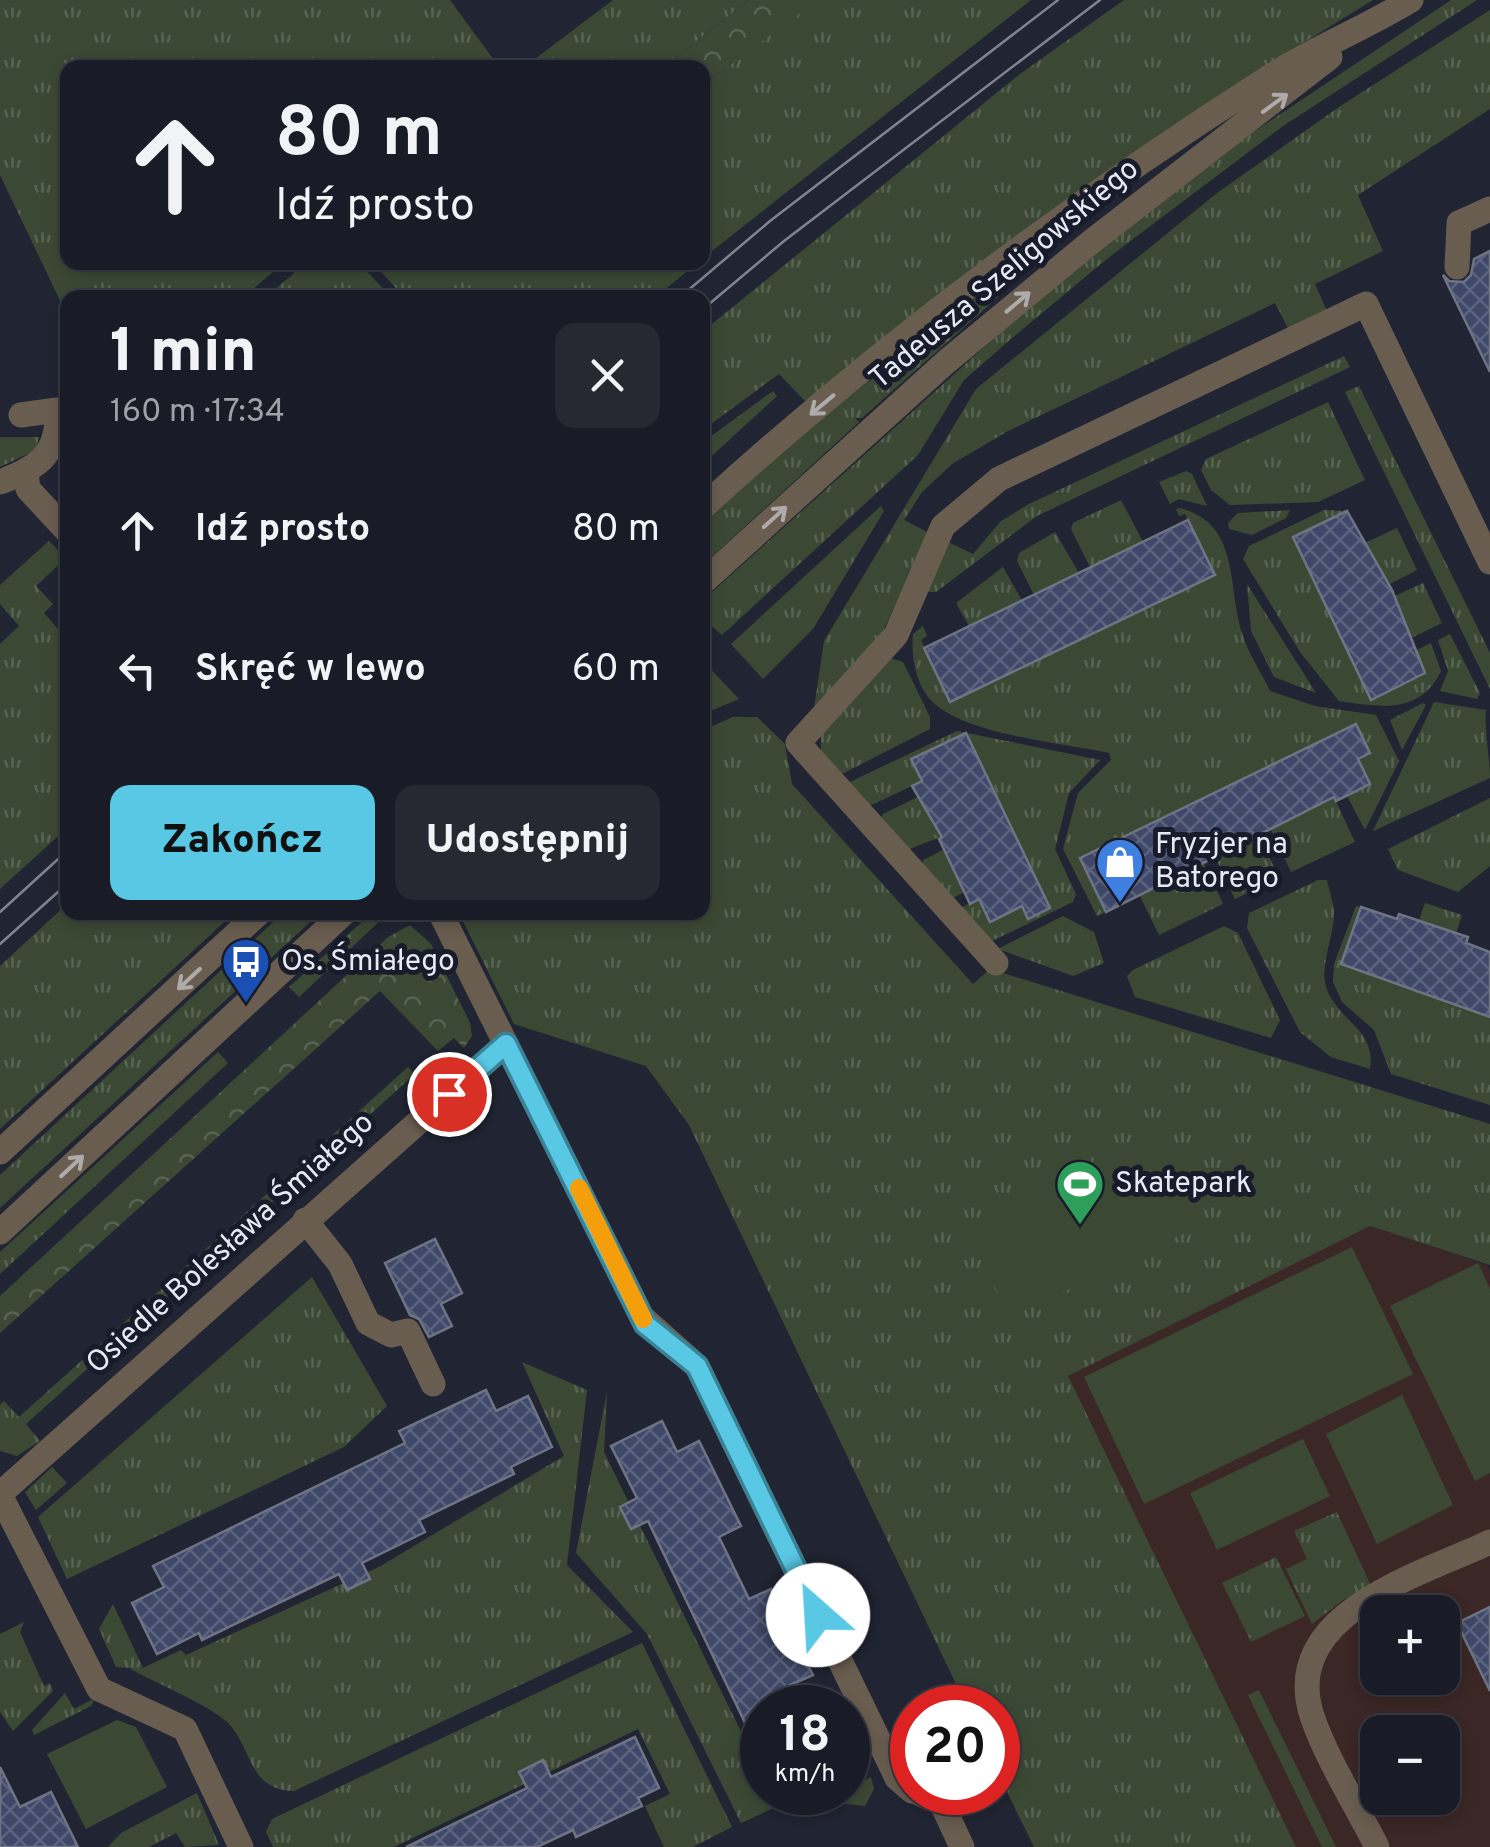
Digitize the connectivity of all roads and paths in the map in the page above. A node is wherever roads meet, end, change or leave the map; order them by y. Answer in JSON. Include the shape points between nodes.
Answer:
{"nodes":[{"id":1,"x":1410,"y":0,"type":"edge"},
{"id":2,"x":1361,"y":31,"type":"junction"},
{"id":3,"x":1490,"y":209,"type":"edge"},
{"id":4,"x":1457,"y":267,"type":"dead end"},
{"id":5,"x":22,"y":415,"type":"dead end"},
{"id":6,"x":26,"y":473,"type":"junction"},
{"id":7,"x":0,"y":482,"type":"edge"},
{"id":8,"x":710,"y":501,"type":"edge"},
{"id":9,"x":60,"y":523,"type":"edge"},
{"id":10,"x":1490,"y":562,"type":"edge"},
{"id":11,"x":710,"y":575,"type":"edge"},
{"id":12,"x":251,"y":920,"type":"edge"},
{"id":13,"x":336,"y":920,"type":"edge"},
{"id":14,"x":444,"y":920,"type":"edge"},
{"id":15,"x":996,"y":963,"type":"dead end"},
{"id":16,"x":506,"y":1044,"type":"junction"},
{"id":17,"x":0,"y":1152,"type":"edge"},
{"id":18,"x":305,"y":1220,"type":"junction"},
{"id":19,"x":0,"y":1232,"type":"edge"},
{"id":20,"x":433,"y":1384,"type":"dead end"},
{"id":21,"x":0,"y":1494,"type":"edge"},
{"id":22,"x":1490,"y":1542,"type":"edge"},
{"id":23,"x":890,"y":1764,"type":"edge"},
{"id":24,"x":947,"y":1815,"type":"edge"},
{"id":25,"x":241,"y":1847,"type":"edge"},
{"id":26,"x":962,"y":1847,"type":"edge"},
{"id":27,"x":1377,"y":1847,"type":"edge"}],
"edges":[{"from":1,"to":2,"type":"street","name":"Tadeusza Szeligowskiego"},
{"from":2,"to":8,"type":"street","name":"Tadeusza Szeligowskiego","one_way":true,"via":[[1275,73],[1030,241]]},
{"from":11,"to":2,"type":"street","name":"Tadeusza Szeligowskiego","one_way":true,"via":[[946,362]]},
{"from":3,"to":4,"type":"street","via":[[1458,223]]},
{"from":5,"to":6,"type":"street","via":[[57,410],[53,448]]},
{"from":6,"to":7,"type":"street"},
{"from":6,"to":9,"type":"street","via":[[28,489]]},
{"from":10,"to":15,"type":"street","via":[[1366,304],[999,479],[943,526],[896,635],[798,743]]},
{"from":12,"to":17,"type":"street","one_way":true},
{"from":19,"to":13,"type":"street","one_way":true},
{"from":14,"to":16,"type":"street"},
{"from":16,"to":18,"type":"street","name":"Osiedle Bolesława Śmiałego"},
{"from":16,"to":23,"type":"street","via":[[645,1324],[697,1366]]},
{"from":18,"to":20,"type":"street","via":[[340,1264],[368,1323],[391,1335],[408,1331]]},
{"from":18,"to":21,"type":"street","name":"Osiedle Bolesława Śmiałego"},
{"from":21,"to":25,"type":"street","name":"Osiedle Bolesława Śmiałego","via":[[99,1689],[185,1729]]},
{"from":22,"to":27,"type":"street","via":[[1354,1606],[1323,1632],[1309,1676],[1312,1714]]},
{"from":24,"to":26,"type":"street"}]}
